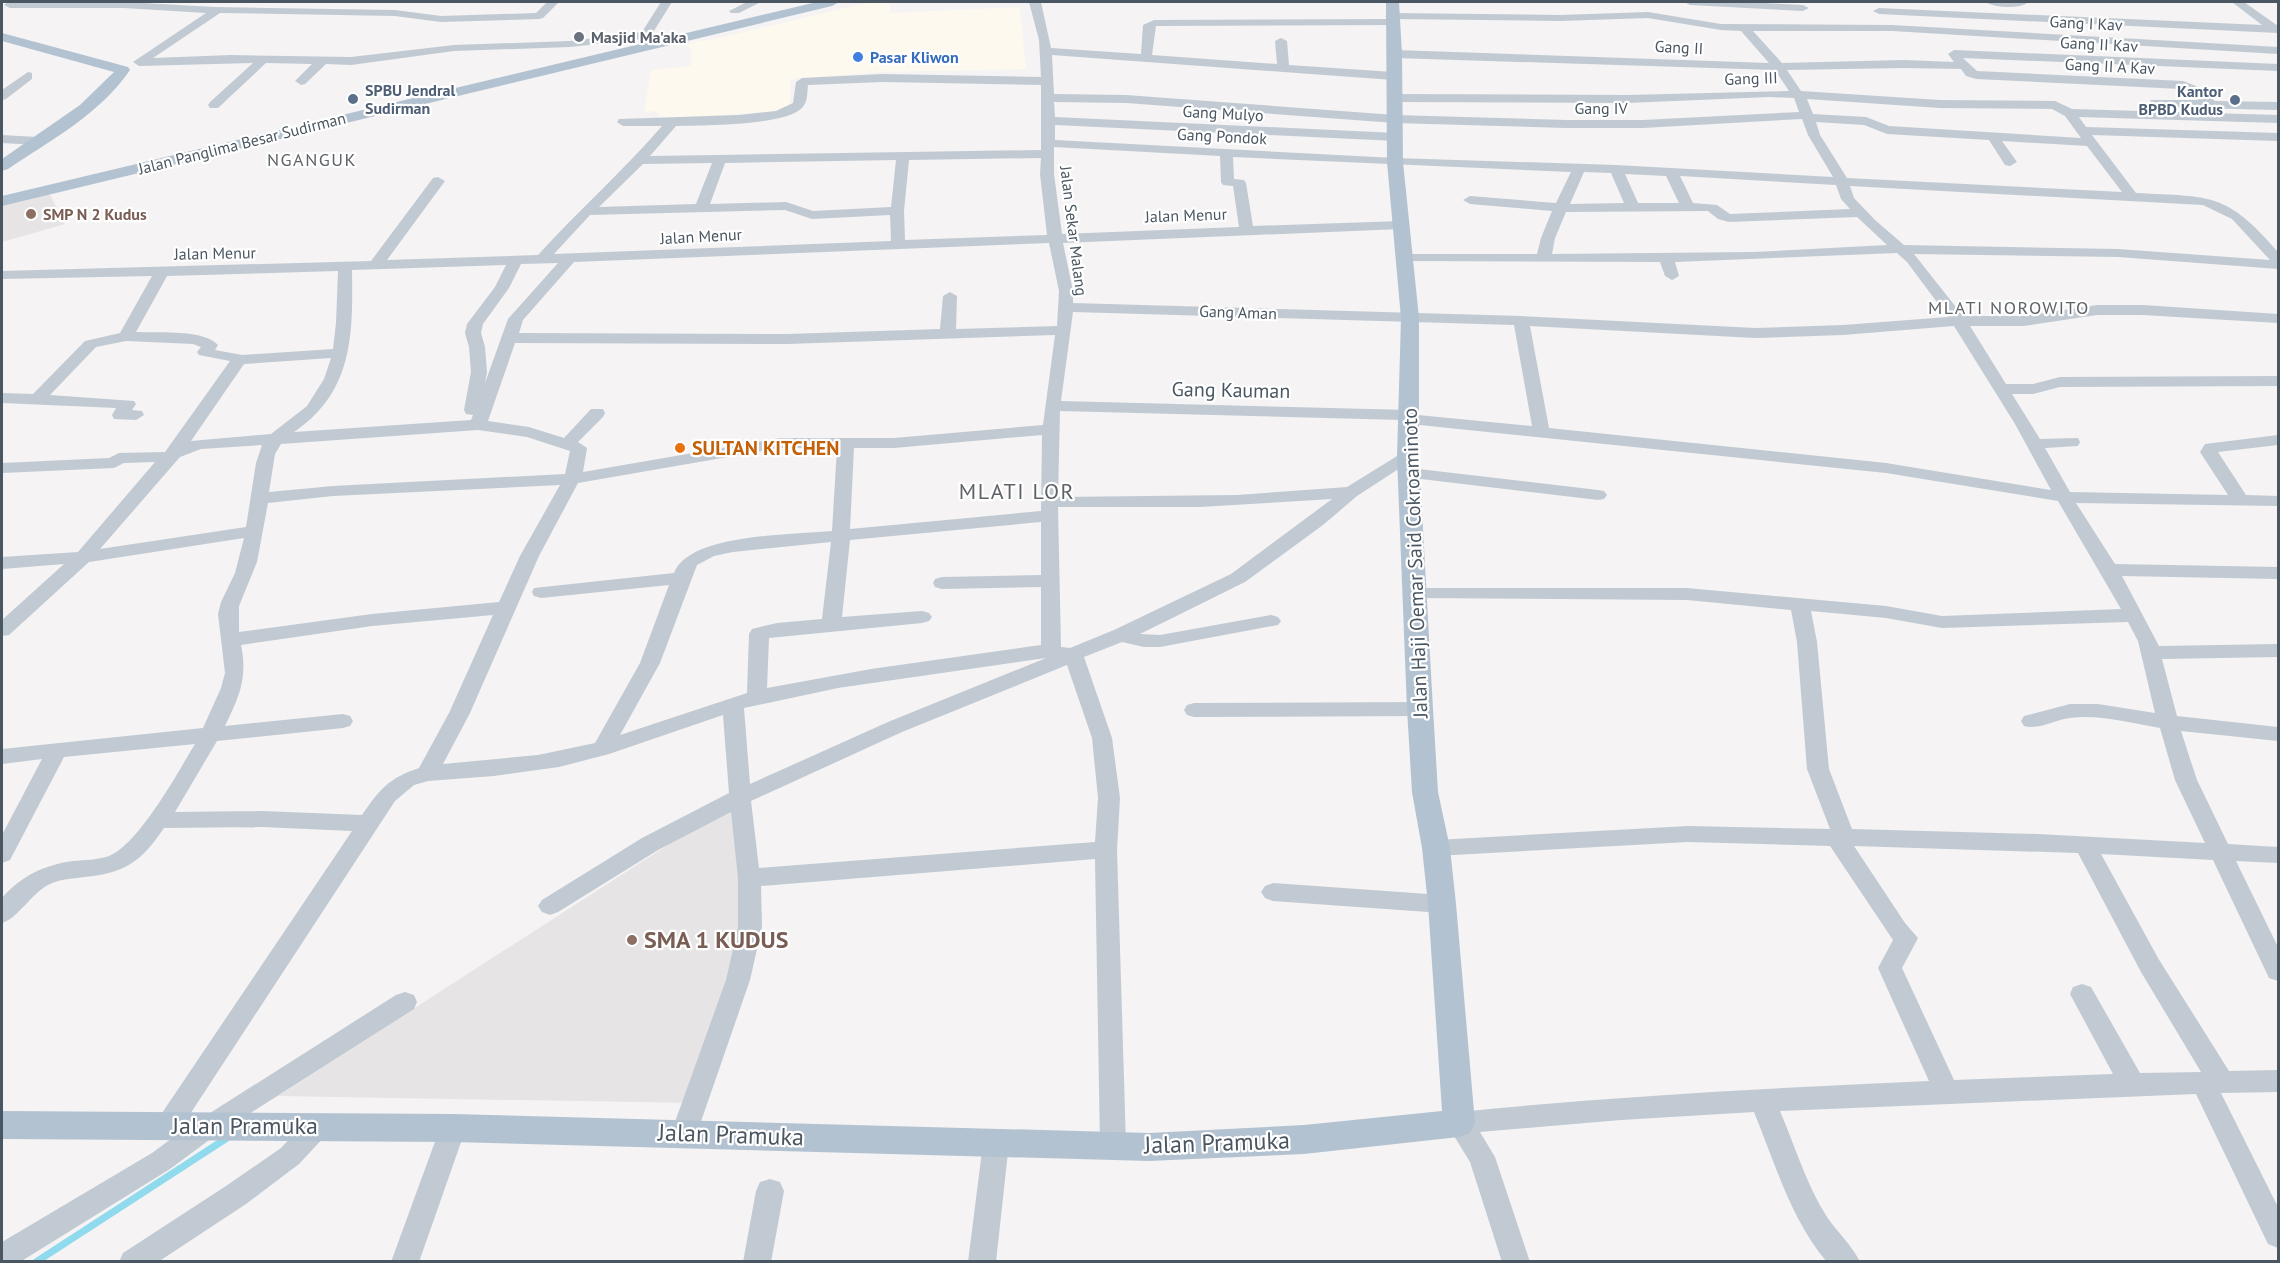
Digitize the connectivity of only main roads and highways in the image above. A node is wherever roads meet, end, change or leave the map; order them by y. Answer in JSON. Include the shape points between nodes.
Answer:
{"nodes":[{"id":1,"x":832,"y":2,"type":"edge"},
{"id":2,"x":1392,"y":13,"type":"edge"},
{"id":3,"x":2,"y":37,"type":"edge"},
{"id":4,"x":2,"y":166,"type":"edge"},
{"id":5,"x":2,"y":201,"type":"edge"},
{"id":6,"x":1458,"y":1111,"type":"joint"},
{"id":7,"x":2,"y":1125,"type":"edge"}],
"edges":[{"from":1,"to":5,"type":"main road","name":"Jalan Panglima Besar Sudirman"},
{"from":2,"to":6,"type":"main road","name":"Jalan Haji Oemar Said Cokroaminoto","via":[[1395,162],[1410,318],[1409,465],[1420,709],[1425,792],[1442,904]]},
{"from":3,"to":4,"type":"main road","via":[[123,70],[91,103]]},
{"from":6,"to":7,"type":"main road","name":"Jalan Pramuka","via":[[1396,1132],[1264,1144],[1149,1147],[453,1128]]}]}
